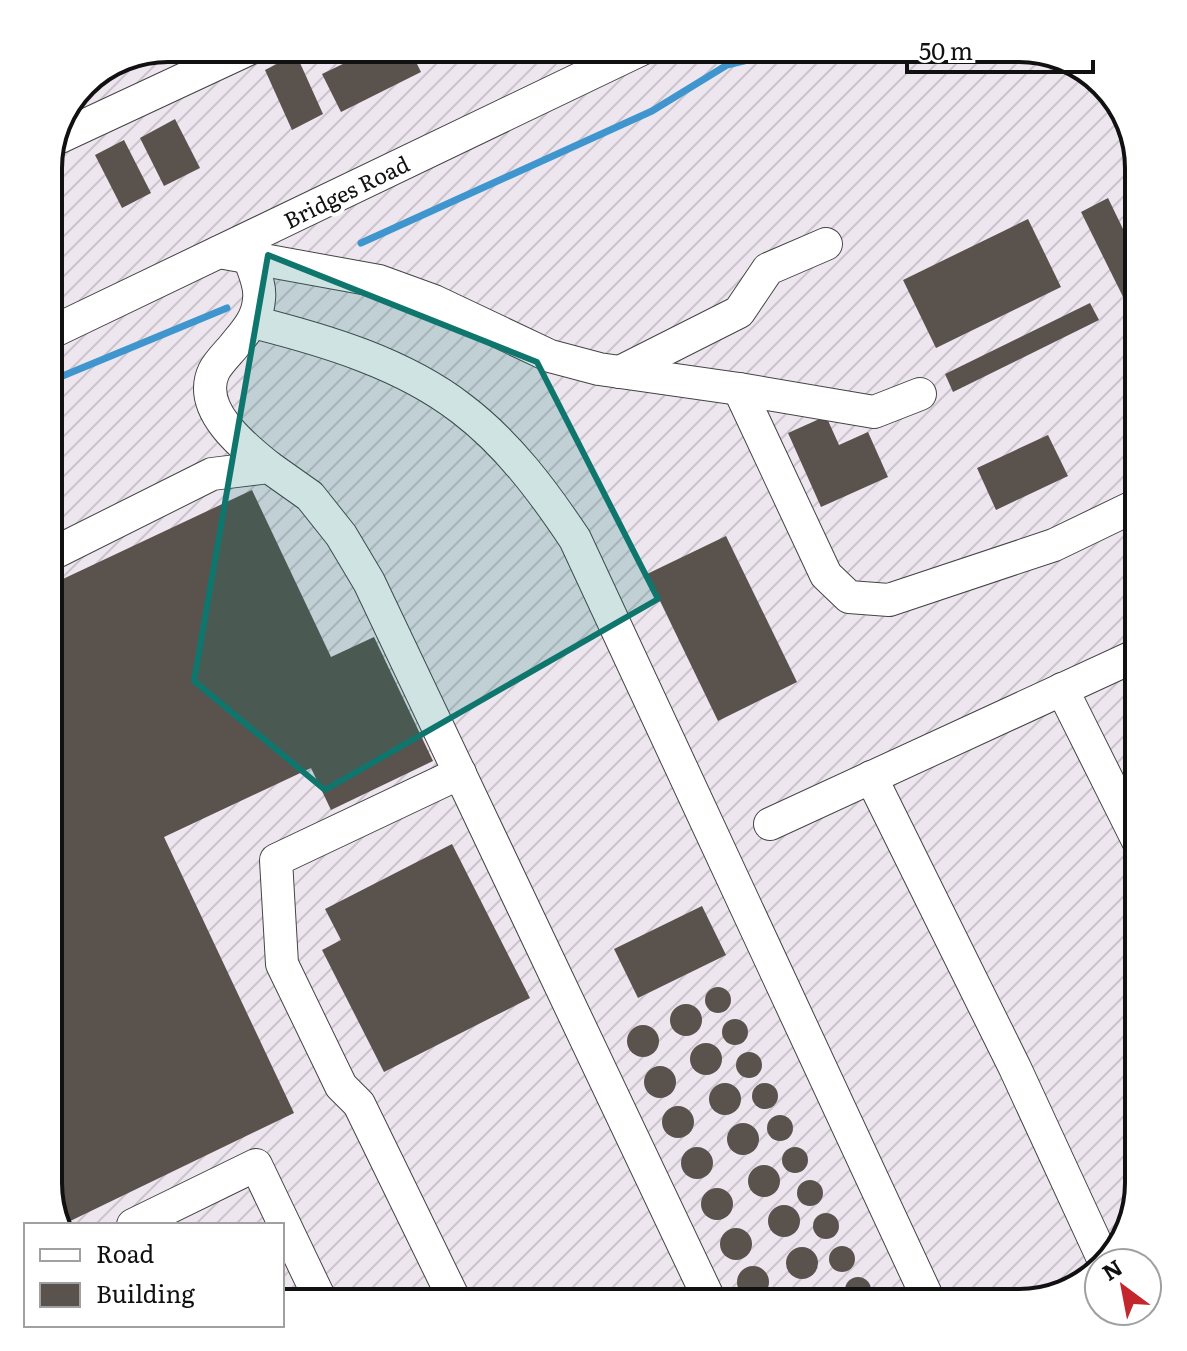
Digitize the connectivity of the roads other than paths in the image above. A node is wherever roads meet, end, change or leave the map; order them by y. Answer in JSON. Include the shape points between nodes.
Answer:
{"nodes":[{"id":1,"x":221,"y":62,"type":"edge"},
{"id":2,"x":616,"y":62,"type":"edge"},
{"id":3,"x":69,"y":133,"type":"edge"},
{"id":4,"x":826,"y":244,"type":"dead end"},
{"id":5,"x":234,"y":255,"type":"junction"},
{"id":6,"x":253,"y":322,"type":"junction"},
{"id":7,"x":62,"y":328,"type":"edge"},
{"id":8,"x":620,"y":372,"type":"junction"},
{"id":9,"x":739,"y":389,"type":"junction"},
{"id":10,"x":920,"y":394,"type":"dead end"},
{"id":11,"x":269,"y":467,"type":"junction"},
{"id":12,"x":1125,"y":511,"type":"edge"},
{"id":13,"x":62,"y":549,"type":"edge"},
{"id":14,"x":1125,"y":660,"type":"edge"},
{"id":15,"x":1062,"y":689,"type":"junction"},
{"id":16,"x":460,"y":773,"type":"junction"},
{"id":17,"x":871,"y":777,"type":"junction"},
{"id":18,"x":1125,"y":815,"type":"edge"},
{"id":19,"x":770,"y":824,"type":"dead end"},
{"id":20,"x":137,"y":1223,"type":"edge"},
{"id":21,"x":284,"y":1223,"type":"edge"},
{"id":22,"x":284,"y":1224,"type":"edge"},
{"id":23,"x":1098,"y":1247,"type":"edge"},
{"id":24,"x":315,"y":1289,"type":"edge"},
{"id":25,"x":449,"y":1289,"type":"edge"},
{"id":26,"x":704,"y":1289,"type":"edge"},
{"id":27,"x":923,"y":1289,"type":"edge"}],
"edges":[{"from":1,"to":3,"type":"street"},
{"from":2,"to":5,"type":"street","name":"Bridges Road"},
{"from":4,"to":8,"type":"street","via":[[768,269],[739,312]]},
{"from":5,"to":6,"type":"street","via":[[260,294]]},
{"from":5,"to":7,"type":"street","name":"Bridges Road"},
{"from":5,"to":8,"type":"street","via":[[379,281],[550,356]]},
{"from":6,"to":11,"type":"street","via":[[213,372],[210,388],[225,425]]},
{"from":6,"to":27,"type":"street","via":[[394,368],[461,408],[542,491],[575,539]]},
{"from":8,"to":9,"type":"street"},
{"from":9,"to":10,"type":"street","via":[[874,412]]},
{"from":9,"to":12,"type":"street","via":[[826,575],[849,597],[889,600],[935,586],[1054,545]]},
{"from":11,"to":13,"type":"street","via":[[212,474]]},
{"from":11,"to":16,"type":"street","via":[[310,496],[341,535],[369,582]]},
{"from":14,"to":15,"type":"street"},
{"from":15,"to":17,"type":"street"},
{"from":15,"to":18,"type":"street"},
{"from":16,"to":25,"type":"street","via":[[276,860],[282,964],[341,1086],[359,1104]]},
{"from":16,"to":26,"type":"street"},
{"from":17,"to":19,"type":"street"},
{"from":17,"to":23,"type":"street"},
{"from":20,"to":21,"type":"street","via":[[256,1165]]},
{"from":22,"to":24,"type":"street"}]}
